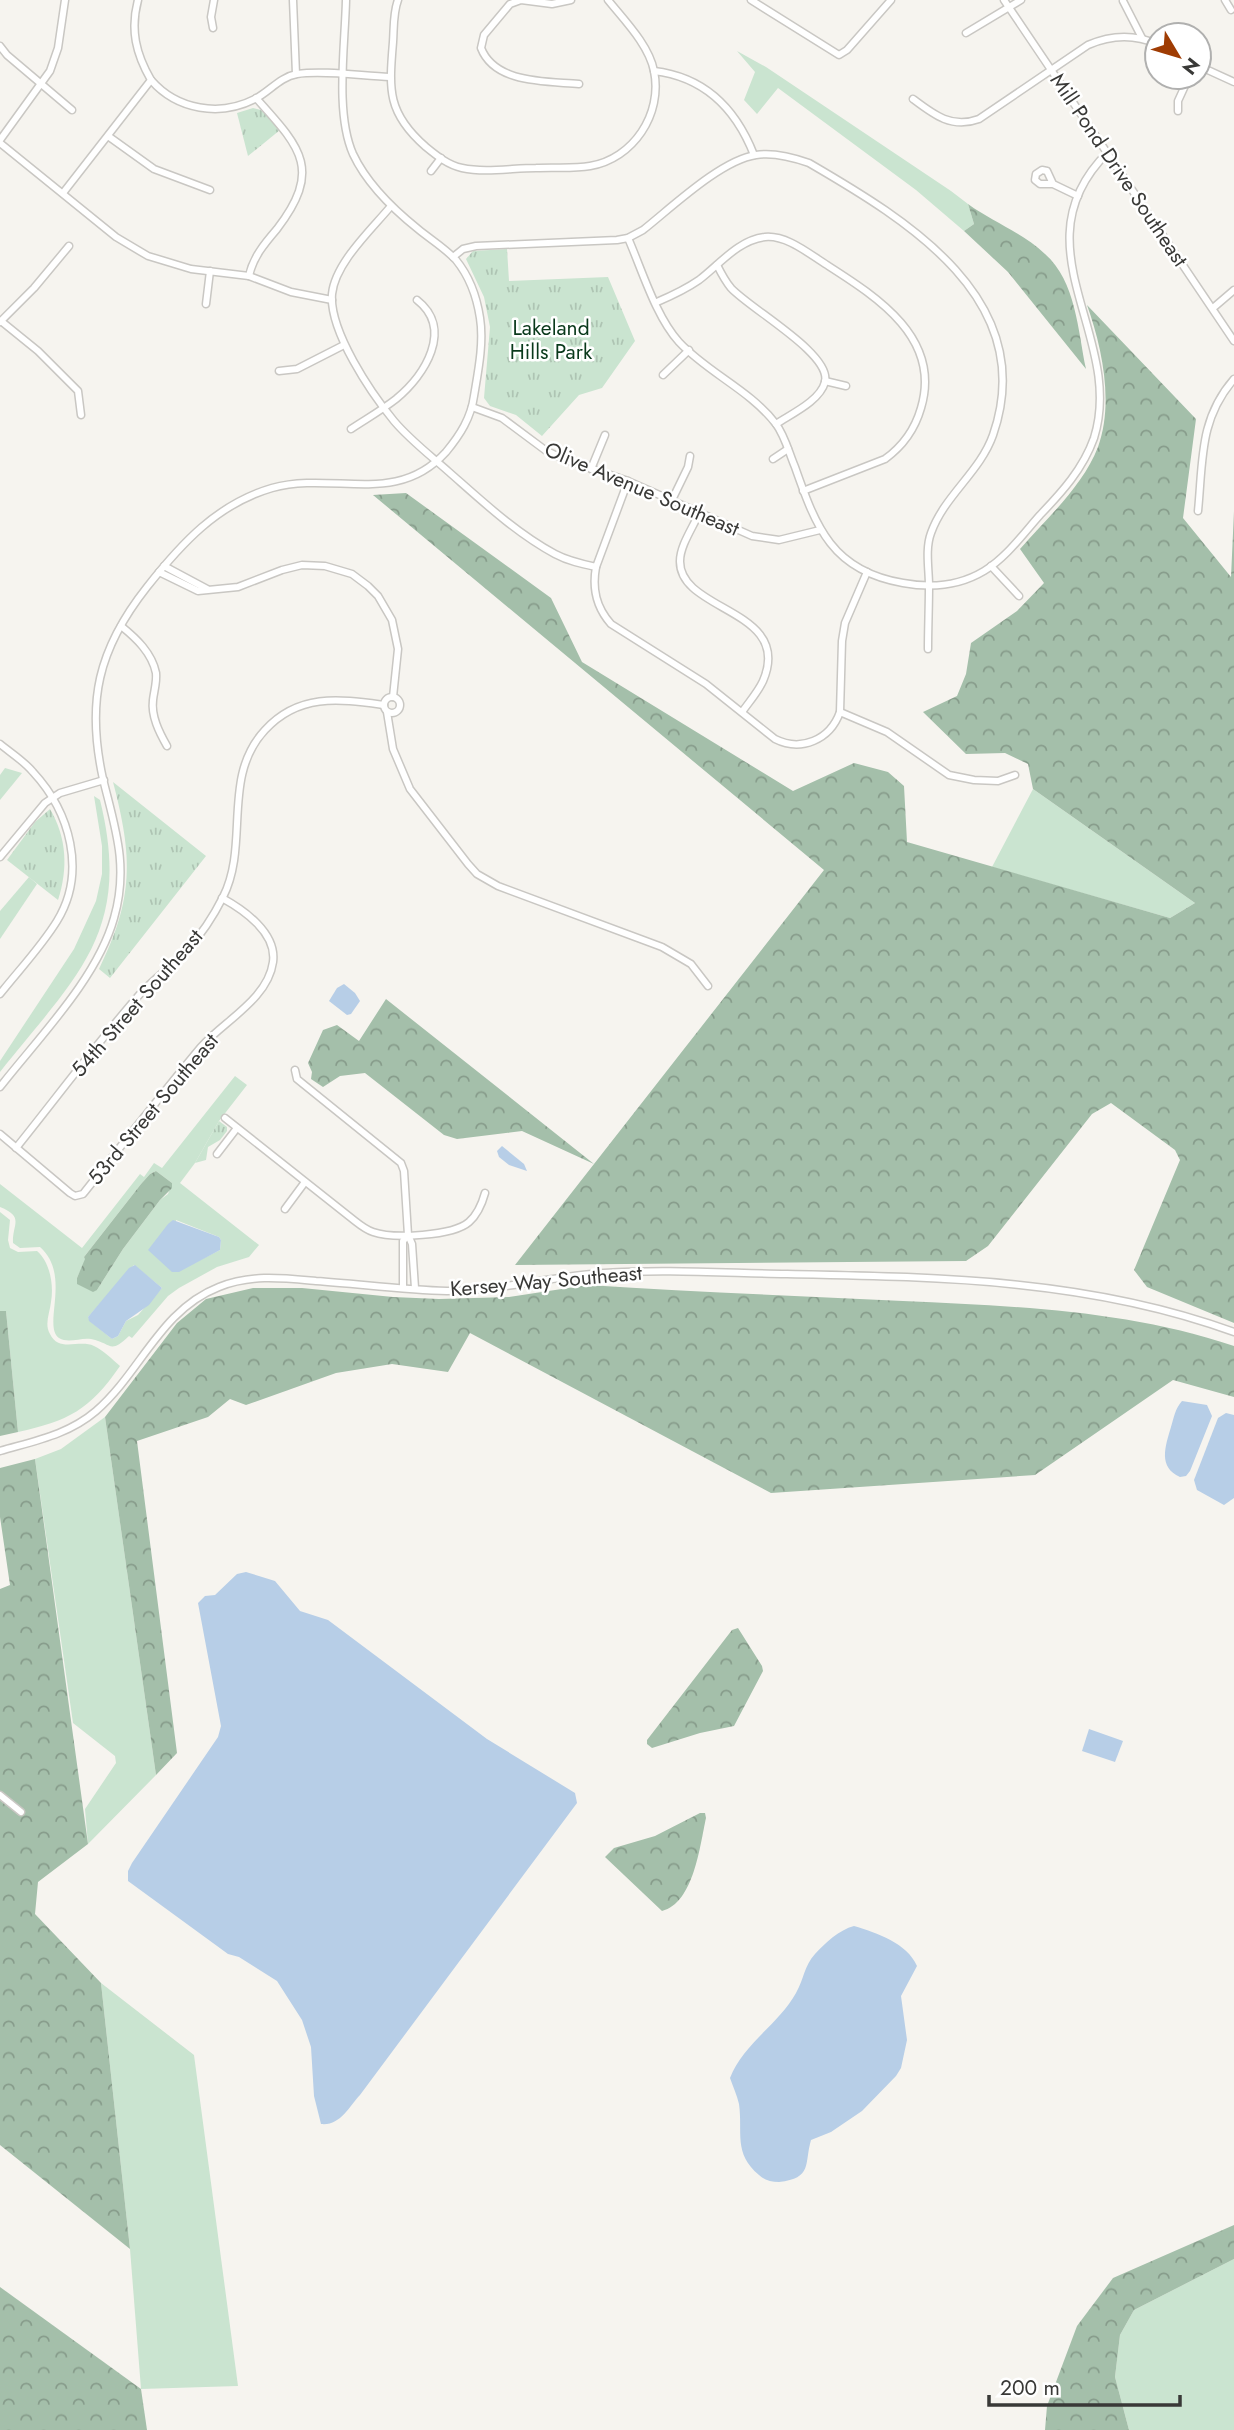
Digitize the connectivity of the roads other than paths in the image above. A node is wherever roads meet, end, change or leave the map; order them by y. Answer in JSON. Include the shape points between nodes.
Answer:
{"nodes":[{"id":1,"x":65,"y":0,"type":"edge"},
{"id":2,"x":138,"y":0,"type":"edge"},
{"id":3,"x":214,"y":0,"type":"edge"},
{"id":4,"x":293,"y":0,"type":"edge"},
{"id":5,"x":346,"y":0,"type":"edge"},
{"id":6,"x":398,"y":0,"type":"edge"},
{"id":7,"x":570,"y":0,"type":"edge"},
{"id":8,"x":608,"y":0,"type":"edge"},
{"id":9,"x":751,"y":0,"type":"edge"},
{"id":10,"x":891,"y":0,"type":"edge"},
{"id":11,"x":1004,"y":0,"type":"edge"},
{"id":12,"x":1021,"y":0,"type":"edge"},
{"id":13,"x":1225,"y":0,"type":"edge"},
{"id":14,"x":1123,"y":1,"type":"edge"},
{"id":15,"x":1010,"y":8,"type":"junction"},
{"id":16,"x":1231,"y":10,"type":"dead end"},
{"id":17,"x":213,"y":28,"type":"dead end"},
{"id":18,"x":967,"y":33,"type":"dead end"},
{"id":19,"x":1142,"y":38,"type":"joint"},
{"id":20,"x":0,"y":46,"type":"edge"},
{"id":21,"x":1052,"y":70,"type":"junction"},
{"id":22,"x":654,"y":71,"type":"junction"},
{"id":23,"x":1213,"y":72,"type":"edge"},
{"id":24,"x":296,"y":74,"type":"junction"},
{"id":25,"x":344,"y":75,"type":"junction"},
{"id":26,"x":390,"y":77,"type":"junction"},
{"id":27,"x":151,"y":80,"type":"junction"},
{"id":28,"x":1234,"y":82,"type":"edge"},
{"id":29,"x":579,"y":84,"type":"dead end"},
{"id":30,"x":42,"y":85,"type":"junction"},
{"id":31,"x":1182,"y":91,"type":"edge"},
{"id":32,"x":256,"y":98,"type":"junction"},
{"id":33,"x":913,"y":99,"type":"dead end"},
{"id":34,"x":72,"y":110,"type":"dead end"},
{"id":35,"x":1178,"y":111,"type":"dead end"},
{"id":36,"x":108,"y":136,"type":"junction"},
{"id":37,"x":0,"y":142,"type":"edge"},
{"id":38,"x":1108,"y":152,"type":"junction"},
{"id":39,"x":754,"y":155,"type":"junction"},
{"id":40,"x":441,"y":158,"type":"junction"},
{"id":41,"x":431,"y":171,"type":"dead end"},
{"id":42,"x":1053,"y":184,"type":"dead end"},
{"id":43,"x":210,"y":190,"type":"dead end"},
{"id":44,"x":63,"y":193,"type":"junction"},
{"id":45,"x":1078,"y":196,"type":"junction"},
{"id":46,"x":391,"y":206,"type":"junction"},
{"id":47,"x":628,"y":238,"type":"junction"},
{"id":48,"x":69,"y":246,"type":"dead end"},
{"id":49,"x":453,"y":257,"type":"junction"},
{"id":50,"x":717,"y":265,"type":"junction"},
{"id":51,"x":210,"y":271,"type":"junction"},
{"id":52,"x":249,"y":276,"type":"junction"},
{"id":53,"x":1234,"y":290,"type":"edge"},
{"id":54,"x":332,"y":300,"type":"junction"},
{"id":55,"x":416,"y":300,"type":"dead end"},
{"id":56,"x":657,"y":302,"type":"junction"},
{"id":57,"x":206,"y":304,"type":"dead end"},
{"id":58,"x":1213,"y":308,"type":"junction"},
{"id":59,"x":1,"y":322,"type":"edge"},
{"id":60,"x":1234,"y":341,"type":"edge"},
{"id":61,"x":344,"y":345,"type":"junction"},
{"id":62,"x":689,"y":350,"type":"junction"},
{"id":63,"x":279,"y":371,"type":"dead end"},
{"id":64,"x":663,"y":375,"type":"dead end"},
{"id":65,"x":1234,"y":379,"type":"edge"},
{"id":66,"x":825,"y":381,"type":"junction"},
{"id":67,"x":846,"y":386,"type":"dead end"},
{"id":68,"x":472,"y":407,"type":"junction"},
{"id":69,"x":384,"y":408,"type":"junction"},
{"id":70,"x":81,"y":415,"type":"dead end"},
{"id":71,"x":776,"y":424,"type":"junction"},
{"id":72,"x":351,"y":429,"type":"dead end"},
{"id":73,"x":605,"y":435,"type":"dead end"},
{"id":74,"x":788,"y":449,"type":"junction"},
{"id":75,"x":690,"y":456,"type":"dead end"},
{"id":76,"x":772,"y":459,"type":"dead end"},
{"id":77,"x":437,"y":461,"type":"junction"},
{"id":78,"x":591,"y":469,"type":"junction"},
{"id":79,"x":628,"y":481,"type":"junction"},
{"id":80,"x":803,"y":491,"type":"junction"},
{"id":81,"x":672,"y":500,"type":"junction"},
{"id":82,"x":700,"y":511,"type":"junction"},
{"id":83,"x":1198,"y":511,"type":"dead end"},
{"id":84,"x":820,"y":530,"type":"junction"},
{"id":85,"x":992,"y":566,"type":"junction"},
{"id":86,"x":596,"y":567,"type":"junction"},
{"id":87,"x":162,"y":569,"type":"junction"},
{"id":88,"x":867,"y":572,"type":"junction"},
{"id":89,"x":929,"y":586,"type":"junction"},
{"id":90,"x":1019,"y":597,"type":"dead end"},
{"id":91,"x":121,"y":626,"type":"junction"},
{"id":92,"x":928,"y":649,"type":"dead end"},
{"id":93,"x":393,"y":697,"type":"junction"},
{"id":94,"x":384,"y":705,"type":"junction"},
{"id":95,"x":387,"y":712,"type":"junction"},
{"id":96,"x":742,"y":712,"type":"junction"},
{"id":97,"x":840,"y":712,"type":"junction"},
{"id":98,"x":0,"y":744,"type":"edge"},
{"id":99,"x":167,"y":746,"type":"dead end"},
{"id":100,"x":1015,"y":775,"type":"dead end"},
{"id":101,"x":104,"y":780,"type":"junction"},
{"id":102,"x":52,"y":798,"type":"junction"},
{"id":103,"x":0,"y":857,"type":"edge"},
{"id":104,"x":222,"y":898,"type":"junction"},
{"id":105,"x":708,"y":986,"type":"dead end"},
{"id":106,"x":0,"y":994,"type":"edge"},
{"id":107,"x":295,"y":1070,"type":"dead end"},
{"id":108,"x":0,"y":1087,"type":"edge"},
{"id":109,"x":225,"y":1118,"type":"dead end"},
{"id":110,"x":237,"y":1128,"type":"junction"},
{"id":111,"x":0,"y":1134,"type":"edge"},
{"id":112,"x":16,"y":1148,"type":"junction"},
{"id":113,"x":217,"y":1154,"type":"dead end"},
{"id":114,"x":305,"y":1182,"type":"junction"},
{"id":115,"x":485,"y":1194,"type":"dead end"},
{"id":116,"x":285,"y":1209,"type":"dead end"},
{"id":117,"x":408,"y":1235,"type":"junction"},
{"id":118,"x":403,"y":1287,"type":"junction"},
{"id":119,"x":415,"y":1288,"type":"junction"},
{"id":120,"x":1234,"y":1332,"type":"edge"},
{"id":121,"x":0,"y":1451,"type":"edge"},
{"id":122,"x":0,"y":1796,"type":"edge"},
{"id":123,"x":21,"y":1812,"type":"dead end"}],
"edges":[{"from":1,"to":30,"type":"street","via":[[58,48]]},
{"from":2,"to":27,"type":"street","via":[[134,37]]},
{"from":3,"to":17,"type":"street"},
{"from":4,"to":24,"type":"street"},
{"from":5,"to":25,"type":"street"},
{"from":6,"to":26,"type":"street"},
{"from":7,"to":29,"type":"street","via":[[510,4],[484,35],[481,48],[498,67],[514,75]]},
{"from":8,"to":22,"type":"street","via":[[634,33]]},
{"from":9,"to":10,"type":"street","via":[[839,55]]},
{"from":11,"to":15,"type":"street","name":"Mill Pond Drive Southeast"},
{"from":12,"to":15,"type":"street"},
{"from":13,"to":16,"type":"street"},
{"from":14,"to":19,"type":"street"},
{"from":15,"to":18,"type":"street"},
{"from":15,"to":21,"type":"street","name":"Mill Pond Drive Southeast"},
{"from":19,"to":21,"type":"street","via":[[1102,39]]},
{"from":20,"to":30,"type":"street"},
{"from":21,"to":33,"type":"street","via":[[968,123],[937,116]]},
{"from":21,"to":38,"type":"street","name":"Mill Pond Drive Southeast"},
{"from":22,"to":39,"type":"street","via":[[687,79],[718,99],[736,118]]},
{"from":22,"to":40,"type":"street","via":[[647,124],[631,145],[612,159],[588,166],[477,170]]},
{"from":23,"to":28,"type":"street"},
{"from":24,"to":25,"type":"street"},
{"from":24,"to":32,"type":"street"},
{"from":25,"to":26,"type":"street"},
{"from":25,"to":46,"type":"street","via":[[343,111],[352,150]]},
{"from":26,"to":40,"type":"street","via":[[391,100],[399,118]]},
{"from":27,"to":32,"type":"street","via":[[170,97],[192,107],[226,108]]},
{"from":27,"to":36,"type":"street"},
{"from":30,"to":34,"type":"street"},
{"from":30,"to":37,"type":"street"},
{"from":31,"to":35,"type":"street"},
{"from":32,"to":52,"type":"street","via":[[293,140],[302,170],[295,204],[262,248]]},
{"from":36,"to":43,"type":"street","via":[[154,169]]},
{"from":36,"to":44,"type":"street"},
{"from":37,"to":44,"type":"street"},
{"from":38,"to":45,"type":"street","via":[[1093,167]]},
{"from":38,"to":58,"type":"street","name":"Mill Pond Drive Southeast"},
{"from":39,"to":47,"type":"street","via":[[726,166]]},
{"from":39,"to":89,"type":"street","via":[[809,163],[899,220],[949,260],[985,311],[1002,369],[998,419],[980,461],[943,508],[930,534]]},
{"from":40,"to":41,"type":"street"},
{"from":42,"to":45,"type":"street"},
{"from":44,"to":51,"type":"street","via":[[140,251],[173,265]]},
{"from":45,"to":85,"type":"street","via":[[1070,229],[1071,271],[1096,360],[1098,418],[1089,450],[1068,485]]},
{"from":46,"to":49,"type":"street"},
{"from":46,"to":54,"type":"street","via":[[344,264]]},
{"from":47,"to":49,"type":"street","via":[[476,246],[463,248]]},
{"from":47,"to":56,"type":"street"},
{"from":48,"to":59,"type":"street"},
{"from":49,"to":68,"type":"street","via":[[472,290],[481,322]]},
{"from":50,"to":56,"type":"street"},
{"from":50,"to":66,"type":"street","via":[[732,289],[816,356],[826,373]]},
{"from":50,"to":80,"type":"street","via":[[757,239],[794,244],[872,295],[901,321],[918,350],[925,375],[923,403],[902,444],[874,464]]},
{"from":51,"to":52,"type":"street"},
{"from":51,"to":57,"type":"street"},
{"from":52,"to":54,"type":"street","via":[[291,292]]},
{"from":53,"to":58,"type":"street"},
{"from":54,"to":61,"type":"street"},
{"from":55,"to":69,"type":"street","via":[[433,317],[433,347],[418,374]]},
{"from":56,"to":62,"type":"street","via":[[671,331]]},
{"from":58,"to":60,"type":"street","name":"Mill Pond Drive Southeast"},
{"from":59,"to":70,"type":"street","via":[[78,391]]},
{"from":61,"to":63,"type":"street","via":[[297,369]]},
{"from":61,"to":69,"type":"street"},
{"from":62,"to":64,"type":"street"},
{"from":62,"to":71,"type":"street"},
{"from":65,"to":83,"type":"street","via":[[1212,409],[1206,427]]},
{"from":66,"to":67,"type":"street"},
{"from":66,"to":71,"type":"street","via":[[813,398]]},
{"from":68,"to":77,"type":"street","via":[[457,438]]},
{"from":68,"to":78,"type":"street","name":"Olive Avenue Southeast","via":[[502,418],[554,455]]},
{"from":69,"to":72,"type":"street"},
{"from":69,"to":77,"type":"street"},
{"from":71,"to":74,"type":"street"},
{"from":73,"to":78,"type":"street"},
{"from":74,"to":76,"type":"street"},
{"from":74,"to":80,"type":"street"},
{"from":75,"to":81,"type":"street"},
{"from":77,"to":86,"type":"street","via":[[543,547]]},
{"from":77,"to":87,"type":"street","via":[[392,484],[309,481],[249,497],[200,527]]},
{"from":78,"to":79,"type":"street","name":"Olive Avenue Southeast"},
{"from":79,"to":81,"type":"street","name":"Olive Avenue Southeast"},
{"from":79,"to":86,"type":"street"},
{"from":80,"to":84,"type":"street"},
{"from":81,"to":82,"type":"street","name":"Olive Avenue Southeast"},
{"from":82,"to":84,"type":"street","name":"Olive Avenue Southeast","via":[[738,531],[767,539]]},
{"from":82,"to":96,"type":"street","via":[[680,555],[682,573],[698,592],[755,628],[766,651],[764,678]]},
{"from":84,"to":88,"type":"street","via":[[843,556]]},
{"from":85,"to":89,"type":"street","via":[[947,585]]},
{"from":85,"to":90,"type":"street"},
{"from":86,"to":96,"type":"street","via":[[595,597],[611,624]]},
{"from":87,"to":91,"type":"street"},
{"from":87,"to":93,"type":"street","via":[[198,590],[232,589],[291,567],[313,565],[334,567],[357,577],[378,596],[392,620],[398,649]]},
{"from":88,"to":89,"type":"street"},
{"from":88,"to":97,"type":"street","via":[[845,623]]},
{"from":89,"to":92,"type":"street"},
{"from":91,"to":99,"type":"street","via":[[142,644],[153,664],[152,705]]},
{"from":91,"to":101,"type":"street","via":[[112,640],[96,696],[94,728]]},
{"from":93,"to":94,"type":"street"},
{"from":93,"to":95,"type":"street","via":[[401,707],[395,713]]},
{"from":94,"to":95,"type":"street"},
{"from":94,"to":104,"type":"street","name":"54th Street Southeast","via":[[340,699],[308,703],[278,719],[257,739],[242,771],[237,846]]},
{"from":95,"to":105,"type":"street","via":[[393,750],[404,778],[477,874],[662,947],[691,964]]},
{"from":96,"to":97,"type":"street","via":[[775,739],[794,746],[828,733]]},
{"from":97,"to":100,"type":"street","via":[[887,732],[949,775],[999,781]]},
{"from":98,"to":102,"type":"street","via":[[31,769]]},
{"from":101,"to":102,"type":"street"},
{"from":101,"to":108,"type":"street","via":[[120,844],[119,892],[108,935],[96,963]]},
{"from":102,"to":103,"type":"street"},
{"from":102,"to":106,"type":"street","via":[[72,846],[69,892],[56,922]]},
{"from":104,"to":112,"type":"street","name":"54th Street Southeast","via":[[191,946],[141,994]]},
{"from":104,"to":112,"type":"street","name":"53rd Street Southeast","via":[[255,921],[270,943],[274,959],[251,1000],[204,1044],[83,1194],[70,1193]]},
{"from":107,"to":117,"type":"street","via":[[297,1079],[401,1163]]},
{"from":109,"to":110,"type":"street"},
{"from":110,"to":113,"type":"street"},
{"from":110,"to":114,"type":"street"},
{"from":111,"to":112,"type":"street"},
{"from":114,"to":116,"type":"street"},
{"from":114,"to":117,"type":"street","via":[[375,1233]]},
{"from":115,"to":117,"type":"street","via":[[481,1207],[459,1228]]},
{"from":117,"to":118,"type":"street","via":[[403,1241]]},
{"from":117,"to":119,"type":"street"},
{"from":118,"to":119,"type":"street","name":"Kersey Way Southeast"},
{"from":118,"to":121,"type":"street","name":"Kersey Way Southeast","via":[[263,1278],[219,1287],[170,1320],[111,1396],[88,1418],[56,1435]]},
{"from":119,"to":120,"type":"street","name":"Kersey Way Southeast","via":[[462,1290],[625,1272],[956,1280],[1086,1292],[1152,1306]]},
{"from":122,"to":123,"type":"street"}]}
